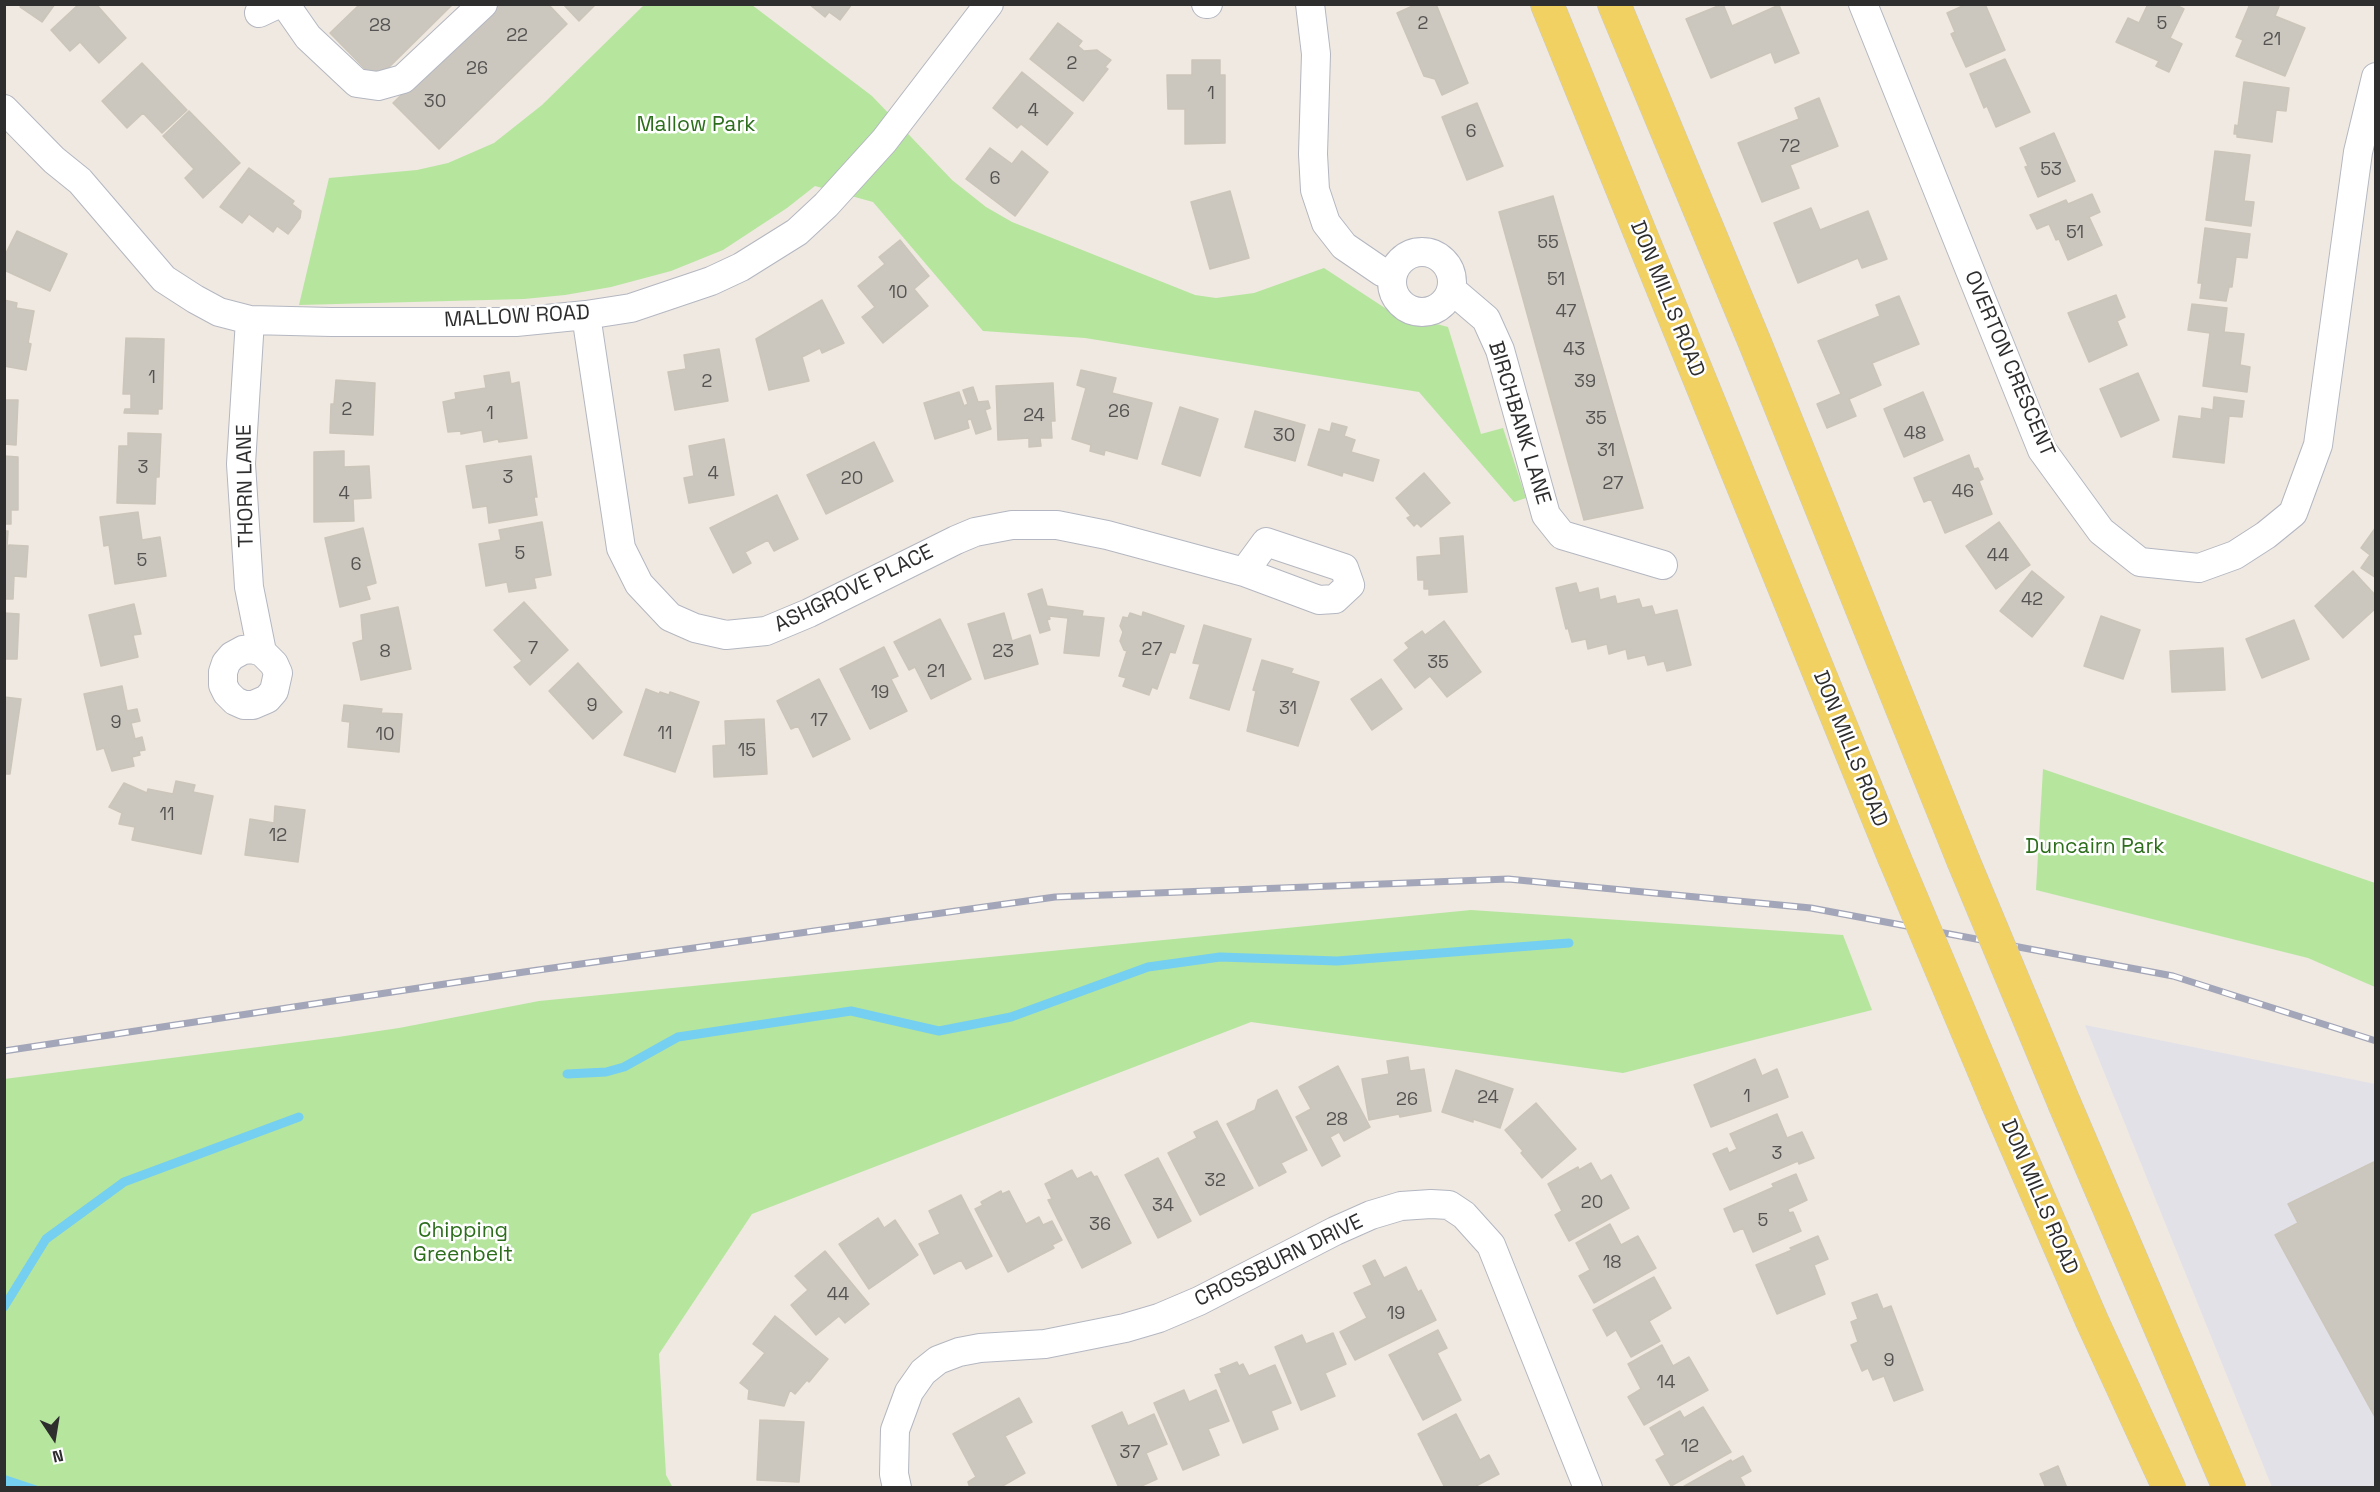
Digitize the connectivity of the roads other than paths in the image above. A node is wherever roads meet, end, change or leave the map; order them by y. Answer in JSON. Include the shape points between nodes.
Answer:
{"nodes":[{"id":1,"x":483,"y":4,"type":"edge"},
{"id":2,"x":990,"y":4,"type":"edge"},
{"id":3,"x":1310,"y":4,"type":"edge"},
{"id":4,"x":1547,"y":4,"type":"edge"},
{"id":5,"x":1614,"y":4,"type":"edge"},
{"id":6,"x":1863,"y":4,"type":"edge"},
{"id":7,"x":274,"y":7,"type":"edge"},
{"id":8,"x":2376,"y":77,"type":"edge"},
{"id":9,"x":4,"y":110,"type":"edge"},
{"id":10,"x":1393,"y":274,"type":"junction"},
{"id":11,"x":1452,"y":290,"type":"junction"},
{"id":12,"x":586,"y":315,"type":"junction"},
{"id":13,"x":250,"y":320,"type":"junction"},
{"id":14,"x":1663,"y":564,"type":"dead end"},
{"id":15,"x":1244,"y":572,"type":"dead end"},
{"id":16,"x":262,"y":652,"type":"dead end"},
{"id":17,"x":897,"y":1488,"type":"edge"},
{"id":18,"x":1588,"y":1488,"type":"edge"},
{"id":19,"x":2169,"y":1488,"type":"edge"},
{"id":20,"x":2229,"y":1488,"type":"edge"}],
"edges":[{"from":1,"to":7,"type":"street","via":[[403,79],[378,86],[357,83]]},
{"from":2,"to":12,"type":"street","name":"MALLOW ROAD","via":[[885,141],[797,232],[711,281],[631,308]]},
{"from":3,"to":10,"type":"street","via":[[1316,54],[1315,190],[1326,223],[1344,246],[1382,272]]},
{"from":4,"to":19,"type":"main road","name":"DON MILLS ROAD","bridge":true,"via":[[1894,857],[2092,1321]]},
{"from":5,"to":20,"type":"main road","bridge":true,"via":[[1963,860]]},
{"from":6,"to":8,"type":"street","name":"OVERTON CRESCENT","via":[[2042,450],[2101,531],[2140,562],[2199,568],[2235,555],[2293,513],[2318,446],[2358,152]]},
{"from":9,"to":13,"type":"street","name":"MALLOW ROAD","via":[[80,180],[164,279],[219,312]]},
{"from":10,"to":11,"type":"street","via":[[1392,284],[1400,303],[1414,311],[1434,310],[1449,298]]},
{"from":10,"to":11,"type":"street","via":[[1405,257],[1416,252],[1432,253],[1448,266]]},
{"from":11,"to":14,"type":"street","name":"BIRCHBANK LANE","via":[[1486,319],[1500,350],[1546,515],[1562,535]]},
{"from":12,"to":13,"type":"street","name":"MALLOW ROAD","via":[[516,322]]},
{"from":12,"to":15,"type":"street","name":"ASHGROVE PLACE","via":[[621,548],[639,584],[670,616],[695,628],[726,635],[766,631],[956,540],[1012,525],[1058,525]]},
{"from":13,"to":16,"type":"street","name":"THORN LANE","via":[[241,464],[249,587]]},
{"from":17,"to":18,"type":"street","name":"CROSSBURN DRIVE","via":[[895,1430],[909,1392],[923,1372],[938,1360],[969,1350],[1045,1344],[1147,1322],[1199,1301],[1371,1215],[1401,1206],[1431,1204],[1449,1205],[1464,1215],[1491,1245]]}]}
